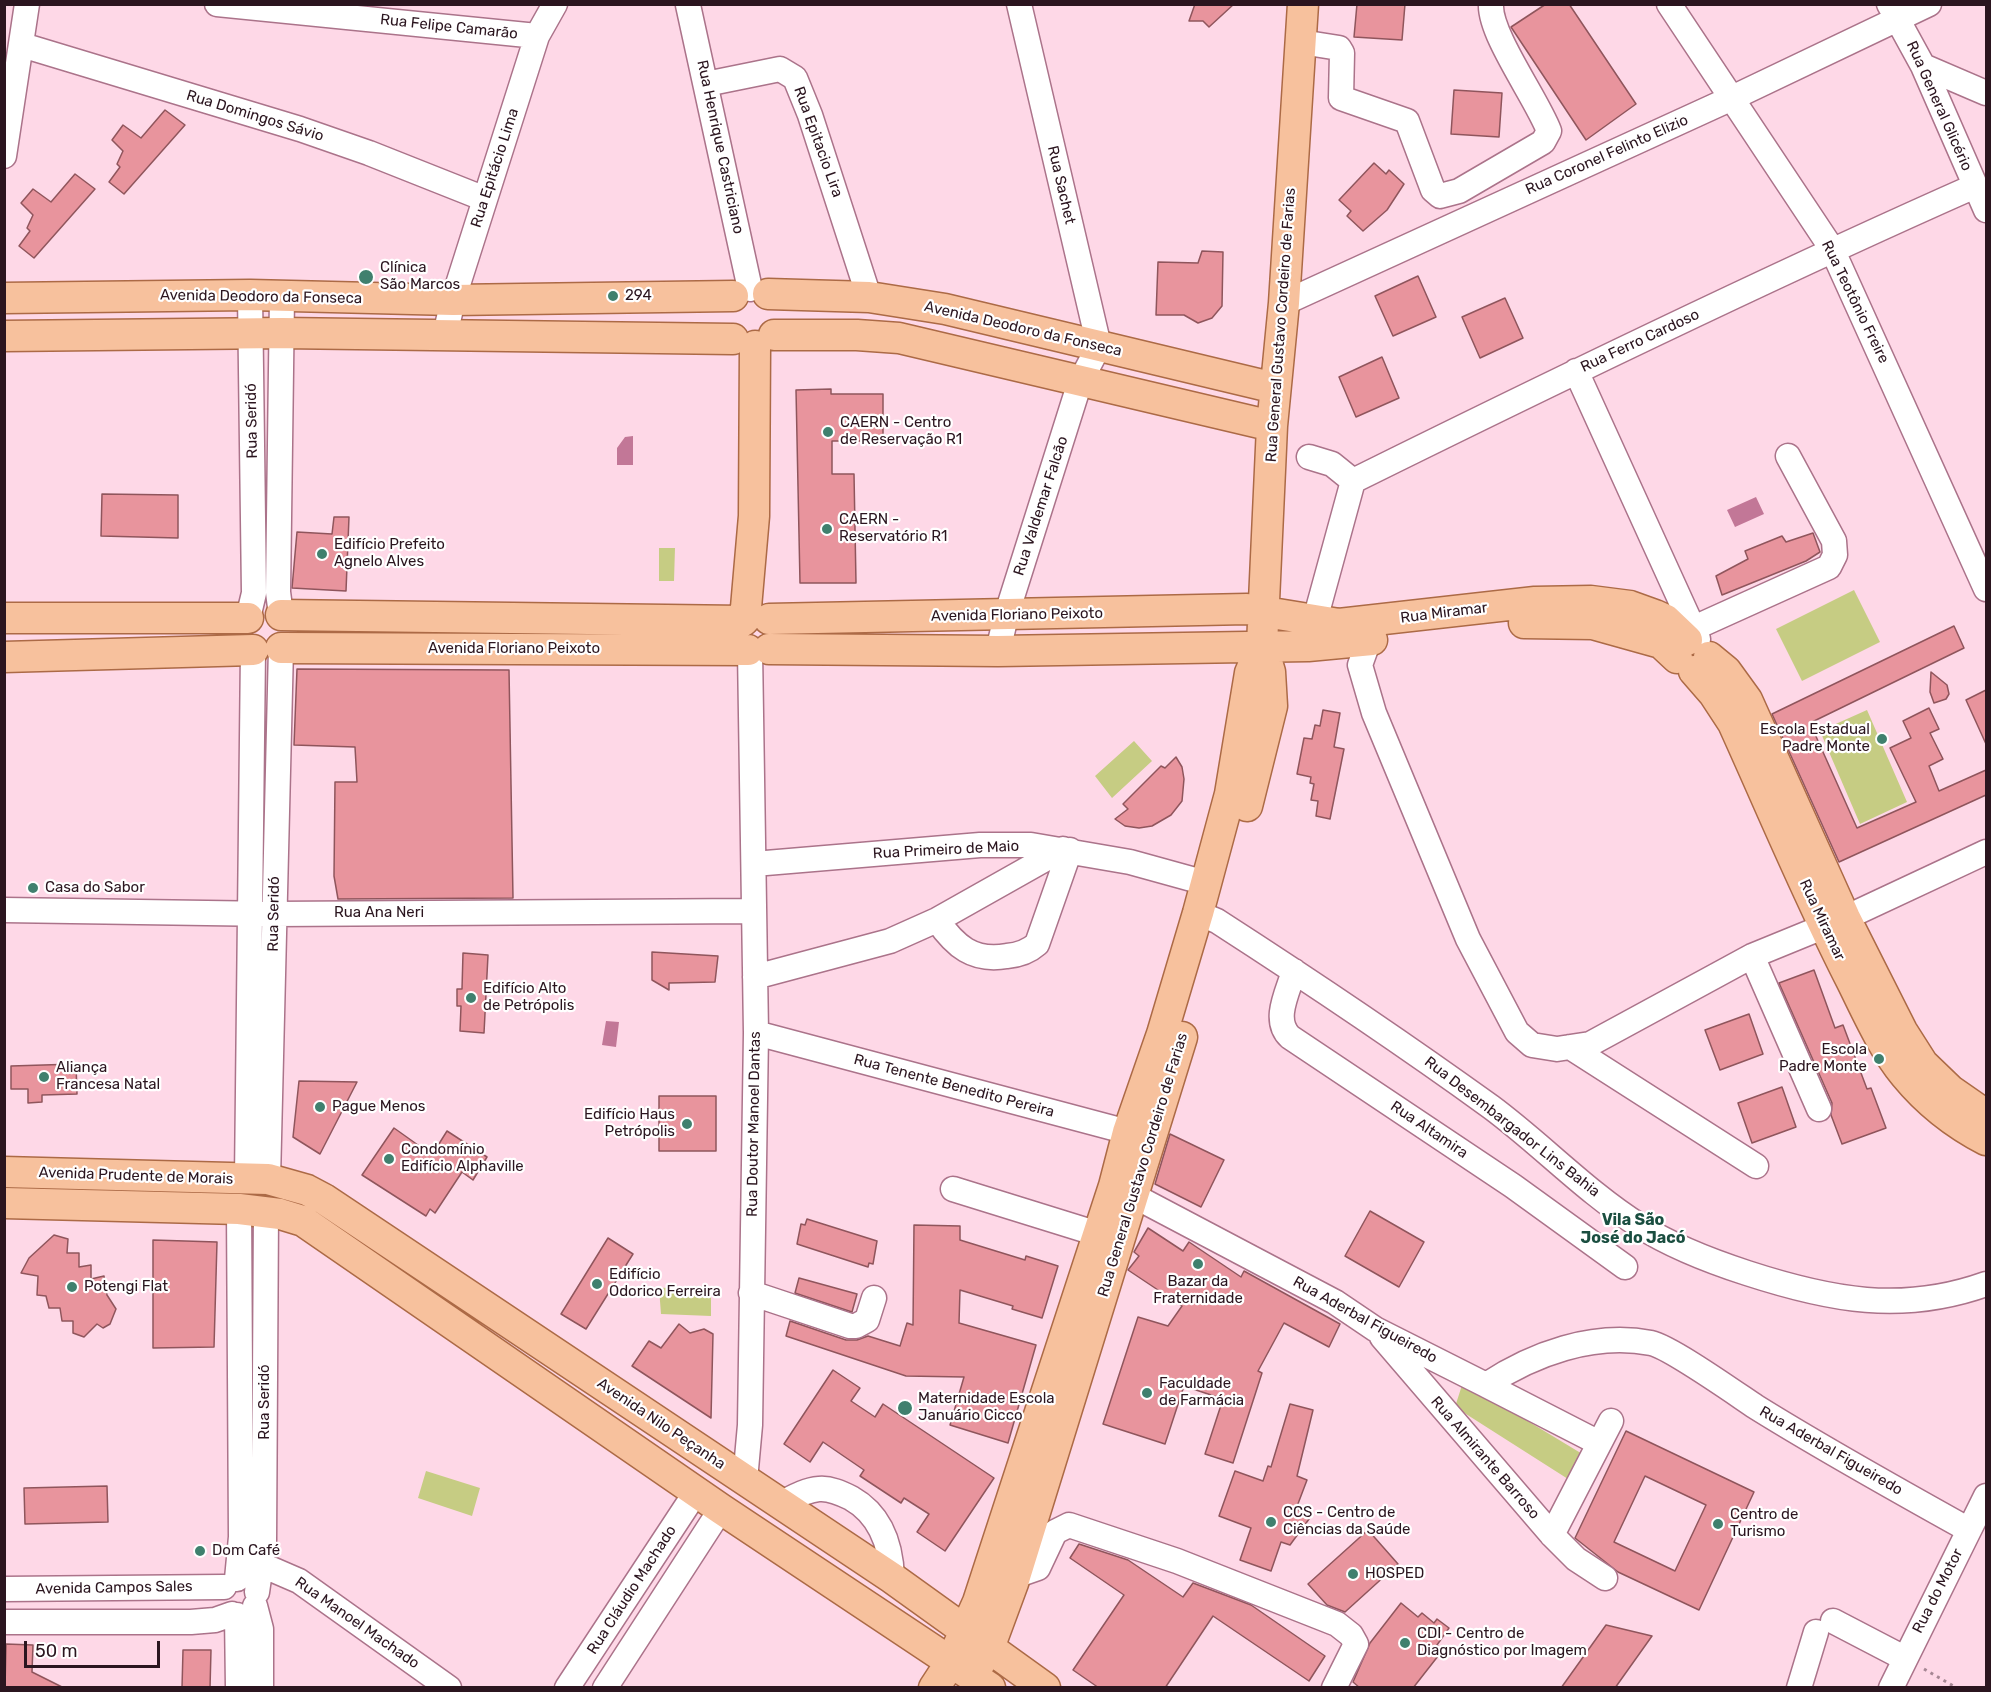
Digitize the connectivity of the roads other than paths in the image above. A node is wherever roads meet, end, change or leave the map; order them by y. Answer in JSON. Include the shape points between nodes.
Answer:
{"nodes":[{"id":1,"x":27,"y":4,"type":"edge"},
{"id":2,"x":216,"y":4,"type":"edge"},
{"id":3,"x":555,"y":4,"type":"edge"},
{"id":4,"x":1019,"y":4,"type":"edge"},
{"id":5,"x":1303,"y":4,"type":"edge"},
{"id":6,"x":1491,"y":4,"type":"edge"},
{"id":7,"x":1669,"y":4,"type":"edge"},
{"id":8,"x":1929,"y":4,"type":"edge"},
{"id":9,"x":687,"y":5,"type":"edge"},
{"id":10,"x":1894,"y":12,"type":"edge"},
{"id":11,"x":537,"y":36,"type":"junction"},
{"id":12,"x":1301,"y":42,"type":"junction"},
{"id":13,"x":22,"y":45,"type":"junction"},
{"id":14,"x":1923,"y":66,"type":"junction"},
{"id":15,"x":706,"y":84,"type":"junction"},
{"id":16,"x":1986,"y":93,"type":"edge"},
{"id":17,"x":1730,"y":99,"type":"junction"},
{"id":18,"x":4,"y":156,"type":"edge"},
{"id":19,"x":1975,"y":186,"type":"junction"},
{"id":20,"x":485,"y":199,"type":"junction"},
{"id":21,"x":1986,"y":210,"type":"edge"},
{"id":22,"x":1832,"y":249,"type":"junction"},
{"id":23,"x":750,"y":293,"type":"junction"},
{"id":24,"x":250,"y":295,"type":"junction"},
{"id":25,"x":282,"y":296,"type":"junction"},
{"id":26,"x":869,"y":297,"type":"junction"},
{"id":27,"x":4,"y":298,"type":"edge"},
{"id":28,"x":596,"y":298,"type":"junction"},
{"id":29,"x":453,"y":300,"type":"junction"},
{"id":30,"x":1284,"y":303,"type":"junction"},
{"id":31,"x":282,"y":333,"type":"junction"},
{"id":32,"x":250,"y":334,"type":"junction"},
{"id":33,"x":445,"y":335,"type":"junction"},
{"id":34,"x":4,"y":336,"type":"edge"},
{"id":35,"x":596,"y":337,"type":"junction"},
{"id":36,"x":754,"y":340,"type":"junction"},
{"id":37,"x":1089,"y":364,"type":"junction"},
{"id":38,"x":1576,"y":371,"type":"junction"},
{"id":39,"x":1275,"y":388,"type":"junction"},
{"id":40,"x":1272,"y":426,"type":"junction"},
{"id":41,"x":1788,"y":456,"type":"dead end"},
{"id":42,"x":1309,"y":457,"type":"dead end"},
{"id":43,"x":1353,"y":481,"type":"junction"},
{"id":44,"x":1986,"y":590,"type":"edge"},
{"id":45,"x":1264,"y":610,"type":"junction"},
{"id":46,"x":281,"y":615,"type":"junction"},
{"id":47,"x":1006,"y":616,"type":"junction"},
{"id":48,"x":128,"y":617,"type":"junction"},
{"id":49,"x":4,"y":618,"type":"edge"},
{"id":50,"x":248,"y":618,"type":"junction"},
{"id":51,"x":756,"y":619,"type":"junction"},
{"id":52,"x":4,"y":623,"type":"edge"},
{"id":53,"x":1316,"y":637,"type":"junction"},
{"id":54,"x":1262,"y":645,"type":"junction"},
{"id":55,"x":267,"y":649,"type":"junction"},
{"id":56,"x":1693,"y":649,"type":"junction"},
{"id":57,"x":759,"y":650,"type":"junction"},
{"id":58,"x":4,"y":651,"type":"edge"},
{"id":59,"x":998,"y":651,"type":"junction"},
{"id":60,"x":1364,"y":652,"type":"junction"},
{"id":61,"x":129,"y":655,"type":"junction"},
{"id":62,"x":4,"y":657,"type":"edge"},
{"id":63,"x":1272,"y":706,"type":"junction"},
{"id":64,"x":1067,"y":849,"type":"junction"},
{"id":65,"x":1986,"y":852,"type":"edge"},
{"id":66,"x":753,"y":864,"type":"junction"},
{"id":67,"x":1206,"y":884,"type":"junction"},
{"id":68,"x":4,"y":910,"type":"edge"},
{"id":69,"x":753,"y":911,"type":"junction"},
{"id":70,"x":249,"y":913,"type":"junction"},
{"id":71,"x":274,"y":914,"type":"junction"},
{"id":72,"x":1208,"y":917,"type":"junction"},
{"id":73,"x":937,"y":920,"type":"junction"},
{"id":74,"x":1834,"y":922,"type":"junction"},
{"id":75,"x":1752,"y":956,"type":"junction"},
{"id":76,"x":1294,"y":971,"type":"junction"},
{"id":77,"x":755,"y":977,"type":"junction"},
{"id":78,"x":756,"y":1034,"type":"junction"},
{"id":79,"x":259,"y":1040,"type":"junction"},
{"id":80,"x":1570,"y":1047,"type":"junction"},
{"id":81,"x":1819,"y":1109,"type":"dead end"},
{"id":82,"x":1986,"y":1115,"type":"edge"},
{"id":83,"x":1139,"y":1138,"type":"junction"},
{"id":84,"x":1986,"y":1140,"type":"edge"},
{"id":85,"x":1756,"y":1166,"type":"dead end"},
{"id":86,"x":4,"y":1173,"type":"edge"},
{"id":87,"x":130,"y":1176,"type":"junction"},
{"id":88,"x":257,"y":1179,"type":"junction"},
{"id":89,"x":953,"y":1189,"type":"dead end"},
{"id":90,"x":1124,"y":1191,"type":"junction"},
{"id":91,"x":4,"y":1203,"type":"edge"},
{"id":92,"x":129,"y":1206,"type":"junction"},
{"id":93,"x":253,"y":1210,"type":"junction"},
{"id":94,"x":1098,"y":1234,"type":"junction"},
{"id":95,"x":266,"y":1245,"type":"junction"},
{"id":96,"x":239,"y":1246,"type":"junction"},
{"id":97,"x":1625,"y":1267,"type":"dead end"},
{"id":98,"x":1986,"y":1284,"type":"edge"},
{"id":99,"x":751,"y":1293,"type":"junction"},
{"id":100,"x":874,"y":1298,"type":"dead end"},
{"id":101,"x":266,"y":1312,"type":"junction"},
{"id":102,"x":240,"y":1314,"type":"junction"},
{"id":103,"x":1375,"y":1329,"type":"junction"},
{"id":104,"x":1486,"y":1385,"type":"junction"},
{"id":105,"x":546,"y":1388,"type":"junction"},
{"id":106,"x":626,"y":1401,"type":"junction"},
{"id":107,"x":1611,"y":1421,"type":"dead end"},
{"id":108,"x":240,"y":1422,"type":"junction"},
{"id":109,"x":264,"y":1422,"type":"junction"},
{"id":110,"x":1599,"y":1443,"type":"junction"},
{"id":111,"x":745,"y":1480,"type":"junction"},
{"id":112,"x":696,"y":1492,"type":"junction"},
{"id":113,"x":1986,"y":1496,"type":"edge"},
{"id":114,"x":780,"y":1504,"type":"junction"},
{"id":115,"x":721,"y":1509,"type":"junction"},
{"id":116,"x":1969,"y":1530,"type":"junction"},
{"id":117,"x":1551,"y":1535,"type":"junction"},
{"id":118,"x":262,"y":1565,"type":"junction"},
{"id":119,"x":1015,"y":1576,"type":"junction"},
{"id":120,"x":892,"y":1578,"type":"junction"},
{"id":121,"x":1605,"y":1578,"type":"dead end"},
{"id":122,"x":4,"y":1589,"type":"edge"},
{"id":123,"x":240,"y":1599,"type":"junction"},
{"id":124,"x":4,"y":1622,"type":"edge"},
{"id":125,"x":978,"y":1640,"type":"junction"},
{"id":126,"x":1904,"y":1658,"type":"junction"},
{"id":127,"x":969,"y":1678,"type":"edge"},
{"id":128,"x":237,"y":1688,"type":"edge"},
{"id":129,"x":261,"y":1688,"type":"edge"},
{"id":130,"x":449,"y":1688,"type":"edge"},
{"id":131,"x":567,"y":1688,"type":"edge"},
{"id":132,"x":605,"y":1688,"type":"edge"},
{"id":133,"x":934,"y":1688,"type":"edge"},
{"id":134,"x":1045,"y":1688,"type":"edge"},
{"id":135,"x":1334,"y":1688,"type":"edge"},
{"id":136,"x":1799,"y":1688,"type":"edge"},
{"id":137,"x":1891,"y":1688,"type":"edge"}],
"edges":[{"from":1,"to":13,"type":"street"},
{"from":2,"to":11,"type":"street","name":"Rua Felipe Camarão"},
{"from":3,"to":11,"type":"street","name":"Rua Epitácio Lima"},
{"from":4,"to":37,"type":"street","name":"Rua Sachet"},
{"from":5,"to":12,"type":"main road","name":"Rua General Gustavo Cordeiro de Farias"},
{"from":6,"to":12,"type":"street","via":[[1495,28],[1549,131],[1543,142],[1459,191],[1440,196],[1433,190],[1407,121],[1341,98],[1339,48]]},
{"from":7,"to":17,"type":"street","name":"Rua Teotônio Freire"},
{"from":8,"to":10,"type":"street","name":"Rua Coronel Felinto Elizio"},
{"from":9,"to":15,"type":"street","name":"Rua Henrique Castriciano"},
{"from":10,"to":14,"type":"street","name":"Rua General Glicério"},
{"from":10,"to":17,"type":"street","name":"Rua Coronel Felinto Elizio"},
{"from":11,"to":20,"type":"street","name":"Rua Epitácio Lima"},
{"from":12,"to":30,"type":"main road","name":"Rua General Gustavo Cordeiro de Farias"},
{"from":13,"to":18,"type":"street"},
{"from":13,"to":20,"type":"street","name":"Rua Domingos Sávio","via":[[300,129]]},
{"from":14,"to":16,"type":"street"},
{"from":14,"to":19,"type":"street","name":"Rua General Glicério"},
{"from":15,"to":23,"type":"street","name":"Rua Henrique Castriciano"},
{"from":15,"to":26,"type":"street","name":"Rua Epitacio Lira","via":[[780,69],[795,78],[831,173]]},
{"from":17,"to":22,"type":"street","name":"Rua Teotônio Freire"},
{"from":17,"to":30,"type":"street","name":"Rua Coronel Felinto Elizio"},
{"from":19,"to":21,"type":"street","name":"Rua General Glicério"},
{"from":19,"to":22,"type":"street","name":"Rua Ferro Cardoso"},
{"from":20,"to":29,"type":"street","name":"Rua Epitácio Lima"},
{"from":22,"to":38,"type":"street","name":"Rua Ferro Cardoso"},
{"from":22,"to":44,"type":"street","name":"Rua Teotônio Freire"},
{"from":23,"to":26,"type":"main road","name":"Avenida Deodoro da Fonseca"},
{"from":23,"to":28,"type":"main road","name":"Avenida Deodoro da Fonseca"},
{"from":23,"to":36,"type":"main road","via":[[779,309],[780,318]]},
{"from":23,"to":36,"type":"main road","via":[[724,312],[724,322]]},
{"from":24,"to":25,"type":"main road","name":"Avenida Deodoro da Fonseca"},
{"from":24,"to":27,"type":"main road","name":"Avenida Deodoro da Fonseca"},
{"from":24,"to":32,"type":"street","name":"Rua Seridó"},
{"from":25,"to":29,"type":"main road","name":"Avenida Deodoro da Fonseca"},
{"from":25,"to":31,"type":"street","name":"Rua Seridó"},
{"from":26,"to":37,"type":"main road","name":"Avenida Deodoro da Fonseca","via":[[945,309]]},
{"from":28,"to":29,"type":"main road","name":"Avenida Deodoro da Fonseca"},
{"from":28,"to":35,"type":"main road"},
{"from":29,"to":33,"type":"street","name":"Rua Epitácio Lima"},
{"from":30,"to":39,"type":"main road","name":"Rua General Gustavo Cordeiro de Farias"},
{"from":31,"to":32,"type":"main road","name":"Avenida Deodoro da Fonseca"},
{"from":31,"to":33,"type":"main road","name":"Avenida Deodoro da Fonseca"},
{"from":31,"to":46,"type":"street","name":"Rua Seridó","via":[[278,592]]},
{"from":32,"to":34,"type":"main road","name":"Avenida Deodoro da Fonseca"},
{"from":32,"to":50,"type":"street","name":"Rua Seridó","via":[[254,593]]},
{"from":33,"to":35,"type":"main road","name":"Avenida Deodoro da Fonseca"},
{"from":35,"to":36,"type":"main road","name":"Avenida Deodoro da Fonseca"},
{"from":36,"to":37,"type":"main road","name":"Avenida Deodoro da Fonseca","via":[[856,335],[899,338]]},
{"from":36,"to":51,"type":"main road"},
{"from":37,"to":39,"type":"main road","name":"Avenida Deodoro da Fonseca"},
{"from":37,"to":40,"type":"main road","name":"Avenida Deodoro da Fonseca"},
{"from":37,"to":47,"type":"street","name":"Rua Valdemar Falcão"},
{"from":38,"to":43,"type":"street","name":"Rua Ferro Cardoso"},
{"from":38,"to":56,"type":"street"},
{"from":39,"to":40,"type":"main road","name":"Rua General Gustavo Cordeiro de Farias"},
{"from":40,"to":45,"type":"main road","name":"Rua General Gustavo Cordeiro de Farias"},
{"from":41,"to":56,"type":"street","via":[[1834,541],[1835,555],[1829,567]]},
{"from":42,"to":43,"type":"street","via":[[1332,464]]},
{"from":43,"to":53,"type":"street"},
{"from":45,"to":47,"type":"main road","name":"Avenida Floriano Peixoto"},
{"from":45,"to":53,"type":"main road","name":"Rua Miramar"},
{"from":45,"to":54,"type":"main road","name":"Rua General Gustavo Cordeiro de Farias"},
{"from":46,"to":50,"type":"main road","via":[[268,609]]},
{"from":46,"to":51,"type":"main road","name":"Avenida Floriano Peixoto"},
{"from":46,"to":55,"type":"main road","via":[[288,635]]},
{"from":47,"to":51,"type":"main road","name":"Avenida Floriano Peixoto"},
{"from":47,"to":59,"type":"street","name":"Rua Valdemar Falcão"},
{"from":48,"to":49,"type":"main road"},
{"from":48,"to":50,"type":"main road"},
{"from":48,"to":61,"type":"main road"},
{"from":50,"to":55,"type":"main road","via":[[244,639]]},
{"from":51,"to":57,"type":"main road","via":[[738,637]]},
{"from":52,"to":58,"type":"main road","via":[[9,636]]},
{"from":53,"to":54,"type":"main road","name":"Rua Miramar"},
{"from":53,"to":56,"type":"main road","name":"Rua Miramar","via":[[1339,624],[1535,602],[1591,601],[1630,606],[1666,620]]},
{"from":53,"to":60,"type":"main road","name":"Rua Miramar"},
{"from":53,"to":63,"type":"main road","via":[[1293,666]]},
{"from":54,"to":59,"type":"main road","name":"Avenida Floriano Peixoto"},
{"from":54,"to":63,"type":"main road","name":"Rua General Gustavo Cordeiro de Farias","via":[[1270,672]]},
{"from":54,"to":67,"type":"main road","name":"Rua General Gustavo Cordeiro de Farias","via":[[1251,673],[1230,794]]},
{"from":55,"to":57,"type":"main road","name":"Avenida Floriano Peixoto"},
{"from":55,"to":61,"type":"main road","name":"Avenida Floriano Peixoto"},
{"from":55,"to":70,"type":"street","name":"Rua Seridó"},
{"from":55,"to":71,"type":"street","name":"Rua Seridó"},
{"from":56,"to":60,"type":"main road","name":"Rua Miramar","via":[[1593,624],[1540,622]]},
{"from":56,"to":74,"type":"main road","name":"Rua Miramar"},
{"from":57,"to":59,"type":"main road","name":"Avenida Floriano Peixoto"},
{"from":57,"to":66,"type":"street","name":"Rua Doutor Manoel Dantas","via":[[752,768]]},
{"from":60,"to":80,"type":"street","via":[[1374,713],[1468,939],[1517,1032],[1532,1045]]},
{"from":61,"to":62,"type":"main road","name":"Avenida Floriano Peixoto"},
{"from":63,"to":72,"type":"main road","name":"Rua General Gustavo Cordeiro de Farias"},
{"from":64,"to":66,"type":"street","name":"Rua Primeiro de Maio","via":[[980,845]]},
{"from":64,"to":67,"type":"street","name":"Rua Primeiro de Maio"},
{"from":64,"to":73,"type":"street"},
{"from":64,"to":73,"type":"street","via":[[1037,944],[1028,951],[985,958],[972,954],[951,940]]},
{"from":65,"to":74,"type":"street"},
{"from":66,"to":69,"type":"street","name":"Rua Doutor Manoel Dantas"},
{"from":67,"to":72,"type":"main road","name":"Rua General Gustavo Cordeiro de Farias"},
{"from":68,"to":70,"type":"street","name":"Rua Ana Neri"},
{"from":69,"to":71,"type":"street","name":"Rua Ana Neri"},
{"from":69,"to":77,"type":"street","name":"Rua Doutor Manoel Dantas"},
{"from":70,"to":71,"type":"street","name":"Rua Ana Neri"},
{"from":70,"to":79,"type":"street","name":"Rua Seridó"},
{"from":71,"to":79,"type":"street","name":"Rua Seridó"},
{"from":72,"to":76,"type":"street","name":"Rua Desembargador Lins Bahia"},
{"from":72,"to":83,"type":"main road","name":"Rua General Gustavo Cordeiro de Farias"},
{"from":73,"to":77,"type":"street","via":[[890,941]]},
{"from":74,"to":75,"type":"street"},
{"from":74,"to":82,"type":"main road","name":"Rua Miramar","via":[[1923,1064],[1950,1090]]},
{"from":74,"to":84,"type":"main road","name":"Rua Miramar","via":[[1883,1043],[1904,1074],[1955,1122]]},
{"from":75,"to":80,"type":"street","via":[[1590,1044]]},
{"from":75,"to":81,"type":"street"},
{"from":76,"to":97,"type":"street","name":"Rua Altamira","via":[[1280,1020],[1290,1037],[1513,1186]]},
{"from":76,"to":98,"type":"street","name":"Rua Desembargador Lins Bahia","via":[[1493,1109],[1639,1225],[1692,1254],[1792,1288],[1842,1299],[1895,1302]]},
{"from":77,"to":78,"type":"street","name":"Rua Doutor Manoel Dantas"},
{"from":78,"to":83,"type":"street","name":"Rua Tenente Benedito Pereira"},
{"from":78,"to":99,"type":"street","name":"Rua Doutor Manoel Dantas"},
{"from":79,"to":88,"type":"street","name":"Rua Seridó"},
{"from":80,"to":85,"type":"street"},
{"from":83,"to":90,"type":"main road","name":"Rua General Gustavo Cordeiro de Farias"},
{"from":86,"to":87,"type":"main road","name":"Avenida Prudente de Morais"},
{"from":87,"to":88,"type":"main road","name":"Avenida Prudente de Morais"},
{"from":87,"to":92,"type":"main road"},
{"from":88,"to":106,"type":"main road","name":"Avenida Nilo Peçanha","via":[[307,1190],[324,1198]]},
{"from":89,"to":94,"type":"street"},
{"from":90,"to":94,"type":"main road","name":"Rua General Gustavo Cordeiro de Farias"},
{"from":90,"to":103,"type":"street","name":"Rua Aderbal Figueiredo","via":[[1335,1302]]},
{"from":90,"to":119,"type":"main road","name":"Rua General Gustavo Cordeiro de Farias"},
{"from":91,"to":92,"type":"main road","name":"Avenida Prudente de Morais"},
{"from":92,"to":93,"type":"main road","name":"Avenida Prudente de Morais"},
{"from":93,"to":95,"type":"street","name":"Rua Seridó"},
{"from":93,"to":96,"type":"street","name":"Rua Seridó"},
{"from":93,"to":105,"type":"main road","via":[[292,1216],[314,1227]]},
{"from":94,"to":125,"type":"main road","name":"Rua General Gustavo Cordeiro de Farias"},
{"from":95,"to":96,"type":"street","via":[[252,1238]]},
{"from":95,"to":101,"type":"street","name":"Rua Seridó"},
{"from":96,"to":102,"type":"street","name":"Rua Seridó"},
{"from":99,"to":100,"type":"street","via":[[850,1326],[867,1320]]},
{"from":99,"to":111,"type":"street","name":"Rua Doutor Manoel Dantas"},
{"from":101,"to":102,"type":"street"},
{"from":101,"to":109,"type":"street","name":"Rua Seridó"},
{"from":102,"to":108,"type":"street","name":"Rua Seridó"},
{"from":103,"to":104,"type":"street","name":"Rua Aderbal Figueiredo"},
{"from":103,"to":117,"type":"street","name":"Rua Almirante Barroso"},
{"from":104,"to":110,"type":"street"},
{"from":104,"to":116,"type":"street","name":"Rua Aderbal Figueiredo","via":[[1528,1360],[1558,1349],[1621,1341],[1652,1343]]},
{"from":105,"to":106,"type":"main road","via":[[612,1420],[624,1416]]},
{"from":105,"to":112,"type":"main road"},
{"from":106,"to":111,"type":"main road","name":"Avenida Nilo Peçanha"},
{"from":107,"to":110,"type":"street"},
{"from":108,"to":109,"type":"street"},
{"from":108,"to":123,"type":"street","name":"Rua Seridó"},
{"from":109,"to":118,"type":"street","name":"Rua Seridó"},
{"from":110,"to":117,"type":"street"},
{"from":111,"to":114,"type":"main road","name":"Avenida Nilo Peçanha"},
{"from":112,"to":115,"type":"main road"},
{"from":112,"to":131,"type":"street","name":"Rua Cláudio Machado"},
{"from":113,"to":116,"type":"street","name":"Rua do Motor"},
{"from":114,"to":120,"type":"main road","name":"Avenida Nilo Peçanha"},
{"from":114,"to":120,"type":"street","via":[[822,1489],[857,1502],[868,1510],[884,1534]]},
{"from":115,"to":127,"type":"main road"},
{"from":115,"to":132,"type":"street","name":"Rua Cláudio Machado"},
{"from":116,"to":126,"type":"street","name":"Rua do Motor"},
{"from":117,"to":121,"type":"street","name":"Rua Almirante Barroso","via":[[1576,1559]]},
{"from":118,"to":123,"type":"street","name":"Rua Seridó"},
{"from":118,"to":130,"type":"street","name":"Rua Manoel Machado","via":[[299,1581]]},
{"from":119,"to":125,"type":"main road","name":"Rua General Gustavo Cordeiro de Farias"},
{"from":119,"to":135,"type":"street","via":[[1038,1568],[1055,1532],[1070,1525],[1165,1557],[1337,1624],[1356,1644]]},
{"from":120,"to":125,"type":"main road","name":"Avenida Nilo Peçanha"},
{"from":122,"to":123,"type":"street","name":"Avenida Campos Sales"},
{"from":123,"to":124,"type":"street","via":[[215,1620]]},
{"from":123,"to":128,"type":"street","name":"Rua Seridó"},
{"from":123,"to":129,"type":"street","name":"Rua Seridó","via":[[261,1629]]},
{"from":125,"to":127,"type":"main road"},
{"from":125,"to":134,"type":"main road","name":"Avenida Nilo Peçanha"},
{"from":126,"to":136,"type":"street","via":[[1825,1626]]},
{"from":126,"to":137,"type":"street","name":"Rua do Motor"},
{"from":127,"to":133,"type":"main road"}]}
